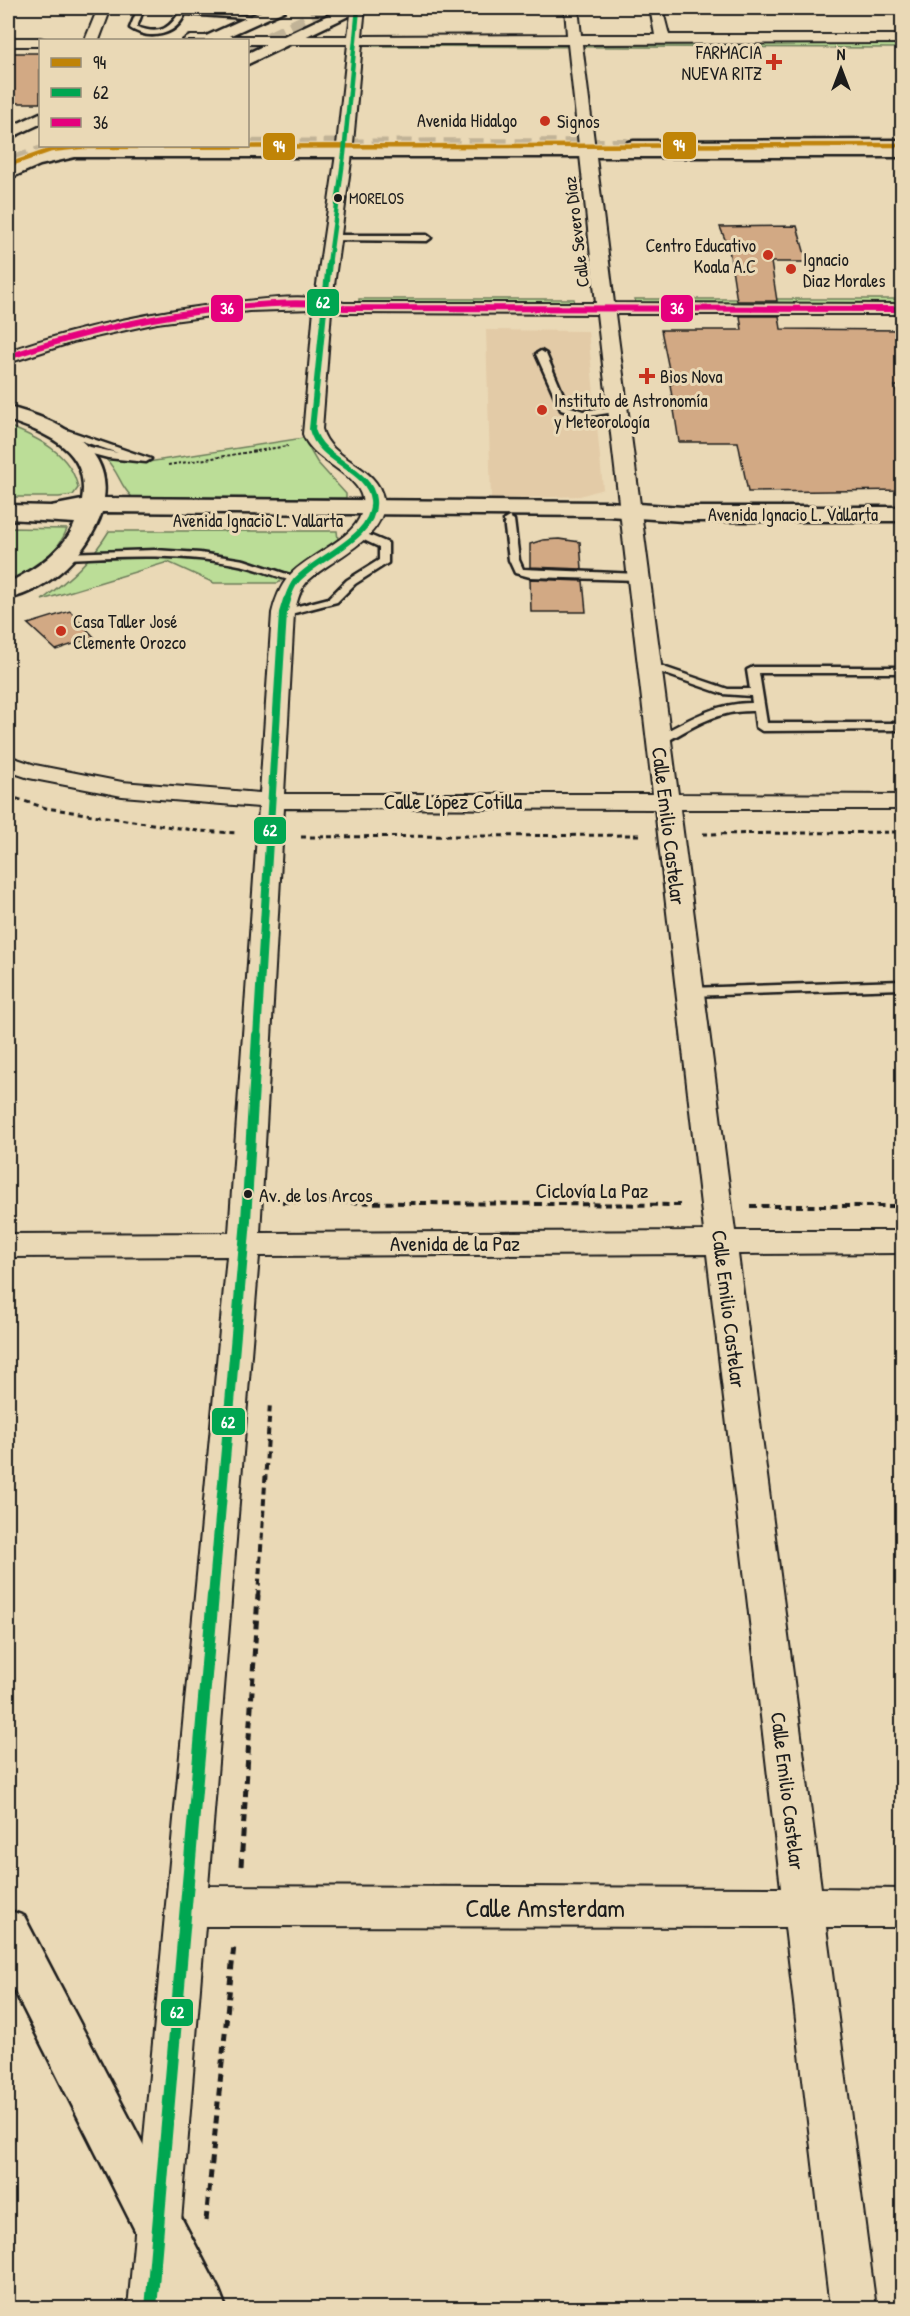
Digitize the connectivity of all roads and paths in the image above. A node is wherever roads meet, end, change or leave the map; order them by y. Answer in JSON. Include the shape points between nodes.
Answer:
{"nodes":[{"id":1,"x":104,"y":8,"type":"edge"},
{"id":2,"x":141,"y":8,"type":"edge"},
{"id":3,"x":279,"y":8,"type":"edge"},
{"id":4,"x":356,"y":8,"type":"edge"},
{"id":5,"x":571,"y":8,"type":"edge"},
{"id":6,"x":656,"y":8,"type":"edge"},
{"id":7,"x":184,"y":10,"type":"edge"},
{"id":8,"x":259,"y":17,"type":"junction"},
{"id":9,"x":146,"y":32,"type":"junction"},
{"id":10,"x":663,"y":38,"type":"junction"},
{"id":11,"x":92,"y":39,"type":"edge"},
{"id":12,"x":142,"y":39,"type":"edge"},
{"id":13,"x":212,"y":39,"type":"edge"},
{"id":14,"x":903,"y":39,"type":"edge"},
{"id":15,"x":249,"y":41,"type":"edge"},
{"id":16,"x":8,"y":42,"type":"edge"},
{"id":17,"x":39,"y":42,"type":"edge"},
{"id":18,"x":283,"y":42,"type":"junction"},
{"id":19,"x":354,"y":42,"type":"junction"},
{"id":20,"x":575,"y":43,"type":"junction"},
{"id":21,"x":249,"y":45,"type":"edge"},
{"id":22,"x":903,"y":48,"type":"edge"},
{"id":23,"x":249,"y":59,"type":"edge"},
{"id":24,"x":39,"y":118,"type":"edge"},
{"id":25,"x":8,"y":134,"type":"edge"},
{"id":26,"x":249,"y":140,"type":"edge"},
{"id":27,"x":903,"y":140,"type":"edge"},
{"id":28,"x":345,"y":146,"type":"junction"},
{"id":29,"x":586,"y":146,"type":"junction"},
{"id":30,"x":634,"y":146,"type":"tunnel mouth"},
{"id":31,"x":903,"y":146,"type":"edge"},
{"id":32,"x":8,"y":147,"type":"edge"},
{"id":33,"x":64,"y":147,"type":"edge"},
{"id":34,"x":903,"y":152,"type":"edge"},
{"id":35,"x":40,"y":153,"type":"edge"},
{"id":36,"x":8,"y":174,"type":"edge"},
{"id":37,"x":332,"y":238,"type":"junction"},
{"id":38,"x":427,"y":238,"type":"dead end"},
{"id":39,"x":903,"y":296,"type":"edge"},
{"id":40,"x":604,"y":302,"type":"junction"},
{"id":41,"x":323,"y":303,"type":"junction"},
{"id":42,"x":903,"y":309,"type":"edge"},
{"id":43,"x":541,"y":354,"type":"dead end"},
{"id":44,"x":8,"y":357,"type":"edge"},
{"id":45,"x":618,"y":409,"type":"junction"},
{"id":46,"x":8,"y":413,"type":"edge"},
{"id":47,"x":50,"y":427,"type":"junction"},
{"id":48,"x":315,"y":441,"type":"junction"},
{"id":49,"x":76,"y":447,"type":"junction"},
{"id":50,"x":159,"y":466,"type":"dead end"},
{"id":51,"x":8,"y":512,"type":"edge"},
{"id":52,"x":91,"y":513,"type":"junction"},
{"id":53,"x":631,"y":514,"type":"junction"},
{"id":54,"x":903,"y":514,"type":"edge"},
{"id":55,"x":367,"y":520,"type":"junction"},
{"id":56,"x":509,"y":520,"type":"junction"},
{"id":57,"x":65,"y":556,"type":"junction"},
{"id":58,"x":639,"y":577,"type":"junction"},
{"id":59,"x":297,"y":579,"type":"junction"},
{"id":60,"x":8,"y":592,"type":"edge"},
{"id":61,"x":283,"y":613,"type":"junction"},
{"id":62,"x":649,"y":665,"type":"junction"},
{"id":63,"x":903,"y":670,"type":"edge"},
{"id":64,"x":755,"y":693,"type":"junction"},
{"id":65,"x":758,"y":707,"type":"junction"},
{"id":66,"x":903,"y":727,"type":"edge"},
{"id":67,"x":659,"y":741,"type":"junction"},
{"id":68,"x":8,"y":763,"type":"edge"},
{"id":69,"x":271,"y":801,"type":"junction"},
{"id":70,"x":666,"y":802,"type":"junction"},
{"id":71,"x":903,"y":802,"type":"edge"},
{"id":72,"x":903,"y":985,"type":"edge"},
{"id":73,"x":690,"y":992,"type":"junction"},
{"id":74,"x":282,"y":1203,"type":"dead end"},
{"id":75,"x":716,"y":1205,"type":"junction"},
{"id":76,"x":903,"y":1206,"type":"edge"},
{"id":77,"x":721,"y":1242,"type":"junction"},
{"id":78,"x":903,"y":1242,"type":"edge"},
{"id":79,"x":244,"y":1244,"type":"junction"},
{"id":80,"x":8,"y":1245,"type":"edge"},
{"id":81,"x":188,"y":1906,"type":"junction"},
{"id":82,"x":803,"y":1908,"type":"junction"},
{"id":83,"x":903,"y":1908,"type":"edge"},
{"id":84,"x":8,"y":1932,"type":"edge"},
{"id":85,"x":157,"y":2226,"type":"junction"},
{"id":86,"x":151,"y":2308,"type":"edge"},
{"id":87,"x":201,"y":2308,"type":"edge"},
{"id":88,"x":853,"y":2308,"type":"edge"}],
"edges":[{"from":1,"to":11,"type":"street"},
{"from":2,"to":9,"type":"lane","via":[[133,28]]},
{"from":3,"to":8,"type":"main road"},
{"from":4,"to":18,"type":"main road"},
{"from":4,"to":19,"type":"street"},
{"from":5,"to":20,"type":"street","name":"Calle Severo Díaz"},
{"from":6,"to":10,"type":"street"},
{"from":7,"to":8,"type":"lane"},
{"from":7,"to":9,"type":"lane","via":[[172,28]]},
{"from":8,"to":13,"type":"main road"},
{"from":9,"to":12,"type":"lane"},
{"from":10,"to":14,"type":"street"},
{"from":10,"to":20,"type":"street"},
{"from":15,"to":18,"type":"street"},
{"from":16,"to":17,"type":"street"},
{"from":18,"to":19,"type":"street"},
{"from":18,"to":21,"type":"street"},
{"from":18,"to":23,"type":"main road"},
{"from":19,"to":20,"type":"street"},
{"from":19,"to":28,"type":"street"},
{"from":20,"to":22,"type":"street"},
{"from":20,"to":29,"type":"street","name":"Calle Severo Díaz"},
{"from":24,"to":25,"type":"main road"},
{"from":26,"to":28,"type":"main road","name":"Avenida Hidalgo"},
{"from":27,"to":29,"type":"main road","name":"Avenida Hidalgo"},
{"from":28,"to":29,"type":"main road","name":"Avenida Hidalgo"},
{"from":28,"to":35,"type":"main road","name":"Avenida Hidalgo"},
{"from":28,"to":37,"type":"street"},
{"from":29,"to":34,"type":"main road","name":"Avenida Hidalgo"},
{"from":29,"to":40,"type":"street","name":"Calle Severo Díaz"},
{"from":30,"to":31,"type":"main road"},
{"from":32,"to":35,"type":"main road","name":"Avenida Hidalgo"},
{"from":33,"to":35,"type":"main road"},
{"from":35,"to":36,"type":"main road"},
{"from":37,"to":38,"type":"lane"},
{"from":37,"to":41,"type":"street"},
{"from":39,"to":40,"type":"street"},
{"from":40,"to":41,"type":"street","via":[[344,308]]},
{"from":40,"to":42,"type":"street"},
{"from":40,"to":45,"type":"street","name":"Calle Emilio Castelar"},
{"from":41,"to":44,"type":"street","via":[[168,316],[75,336]]},
{"from":41,"to":48,"type":"street","via":[[312,429]]},
{"from":43,"to":45,"type":"lane","via":[[564,408],[592,414]]},
{"from":45,"to":53,"type":"street","name":"Calle Emilio Castelar"},
{"from":46,"to":47,"type":"main road"},
{"from":47,"to":49,"type":"main road"},
{"from":47,"to":49,"type":"lane","via":[[146,459]]},
{"from":48,"to":50,"type":"path"},
{"from":48,"to":55,"type":"street","via":[[364,481],[371,494]]},
{"from":49,"to":52,"type":"main road","via":[[95,476]]},
{"from":51,"to":52,"type":"main road","name":"Avenida Ignacio L. Vallarta"},
{"from":52,"to":55,"type":"main road","name":"Avenida Ignacio L. Vallarta"},
{"from":52,"to":57,"type":"main road"},
{"from":53,"to":54,"type":"main road","name":"Avenida Ignacio L. Vallarta"},
{"from":53,"to":55,"type":"main road","name":"Avenida Ignacio L. Vallarta"},
{"from":53,"to":56,"type":"main road","name":"Avenida Ignacio L. Vallarta"},
{"from":53,"to":58,"type":"street","name":"Calle Emilio Castelar"},
{"from":55,"to":56,"type":"main road","name":"Avenida Ignacio L. Vallarta"},
{"from":55,"to":59,"type":"street"},
{"from":55,"to":61,"type":"lane","via":[[384,545],[384,561],[351,582],[333,600]]},
{"from":56,"to":58,"type":"lane","via":[[519,571]]},
{"from":57,"to":59,"type":"lane","via":[[127,551],[188,554],[245,563]]},
{"from":57,"to":60,"type":"main road","via":[[28,583]]},
{"from":58,"to":62,"type":"street","name":"Calle Emilio Castelar"},
{"from":59,"to":61,"type":"street","via":[[287,594]]},
{"from":61,"to":69,"type":"street"},
{"from":62,"to":64,"type":"lane","via":[[727,692]]},
{"from":62,"to":67,"type":"street","name":"Calle Emilio Castelar"},
{"from":63,"to":64,"type":"lane","via":[[753,670]]},
{"from":64,"to":65,"type":"lane"},
{"from":65,"to":66,"type":"lane","via":[[762,727]]},
{"from":65,"to":67,"type":"lane","via":[[732,706],[711,712]]},
{"from":67,"to":70,"type":"street","name":"Calle Emilio Castelar"},
{"from":68,"to":69,"type":"street","name":"Calle López Cotilla","via":[[29,771],[122,789]]},
{"from":69,"to":70,"type":"street","name":"Calle López Cotilla"},
{"from":69,"to":79,"type":"street"},
{"from":70,"to":71,"type":"street","name":"Calle López Cotilla"},
{"from":70,"to":73,"type":"street","name":"Calle Emilio Castelar"},
{"from":72,"to":73,"type":"lane"},
{"from":73,"to":75,"type":"street","name":"Calle Emilio Castelar"},
{"from":74,"to":75,"type":"path","name":"Ciclovía La Paz"},
{"from":75,"to":76,"type":"path","name":"Ciclovía La Paz"},
{"from":75,"to":77,"type":"street","name":"Calle Emilio Castelar"},
{"from":77,"to":78,"type":"street","name":"Avenida de la Paz"},
{"from":77,"to":79,"type":"street","name":"Avenida de la Paz"},
{"from":77,"to":82,"type":"street","name":"Calle Emilio Castelar"},
{"from":79,"to":80,"type":"street","name":"Avenida de la Paz"},
{"from":79,"to":81,"type":"street"},
{"from":81,"to":82,"type":"street","name":"Calle Amsterdam"},
{"from":81,"to":85,"type":"street"},
{"from":82,"to":83,"type":"street","name":"Calle Amsterdam"},
{"from":82,"to":88,"type":"street","name":"Calle Emilio Castelar"},
{"from":84,"to":85,"type":"main road"},
{"from":85,"to":86,"type":"street"},
{"from":85,"to":87,"type":"main road"}]}
